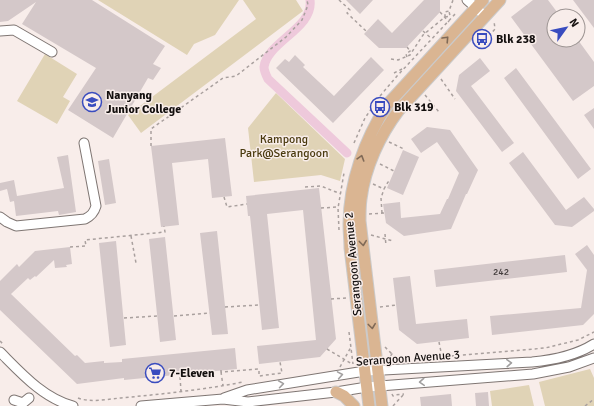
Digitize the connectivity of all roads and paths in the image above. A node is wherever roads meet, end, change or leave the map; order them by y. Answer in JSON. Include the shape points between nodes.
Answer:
{"nodes":[{"id":1,"x":307,"y":0,"type":"edge"},
{"id":2,"x":339,"y":0,"type":"edge"},
{"id":3,"x":453,"y":0,"type":"edge"},
{"id":4,"x":467,"y":0,"type":"edge"},
{"id":5,"x":500,"y":0,"type":"edge"},
{"id":6,"x":479,"y":4,"type":"edge"},
{"id":7,"x":449,"y":11,"type":"junction"},
{"id":8,"x":440,"y":12,"type":"dead end"},
{"id":9,"x":445,"y":17,"type":"junction"},
{"id":10,"x":490,"y":18,"type":"junction"},
{"id":11,"x":449,"y":22,"type":"dead end"},
{"id":12,"x":366,"y":31,"type":"dead end"},
{"id":13,"x":0,"y":32,"type":"edge"},
{"id":14,"x":424,"y":32,"type":"junction"},
{"id":15,"x":480,"y":35,"type":"dead end"},
{"id":16,"x":432,"y":39,"type":"dead end"},
{"id":17,"x":485,"y":40,"type":"junction"},
{"id":18,"x":471,"y":44,"type":"dead end"},
{"id":19,"x":407,"y":47,"type":"dead end"},
{"id":20,"x":52,"y":52,"type":"dead end"},
{"id":21,"x":411,"y":52,"type":"junction"},
{"id":22,"x":407,"y":57,"type":"junction"},
{"id":23,"x":390,"y":59,"type":"dead end"},
{"id":24,"x":405,"y":67,"type":"dead end"},
{"id":25,"x":394,"y":73,"type":"dead end"},
{"id":26,"x":439,"y":76,"type":"dead end"},
{"id":27,"x":423,"y":92,"type":"dead end"},
{"id":28,"x":455,"y":100,"type":"dead end"},
{"id":29,"x":439,"y":112,"type":"dead end"},
{"id":30,"x":84,"y":143,"type":"dead end"},
{"id":31,"x":386,"y":145,"type":"dead end"},
{"id":32,"x":151,"y":146,"type":"dead end"},
{"id":33,"x":404,"y":149,"type":"dead end"},
{"id":34,"x":378,"y":164,"type":"dead end"},
{"id":35,"x":394,"y":171,"type":"dead end"},
{"id":36,"x":389,"y":183,"type":"dead end"},
{"id":37,"x":306,"y":187,"type":"dead end"},
{"id":38,"x":372,"y":189,"type":"dead end"},
{"id":39,"x":384,"y":189,"type":"junction"},
{"id":40,"x":340,"y":194,"type":"dead end"},
{"id":41,"x":224,"y":197,"type":"dead end"},
{"id":42,"x":247,"y":204,"type":"dead end"},
{"id":43,"x":338,"y":207,"type":"dead end"},
{"id":44,"x":321,"y":208,"type":"dead end"},
{"id":45,"x":0,"y":217,"type":"edge"},
{"id":46,"x":369,"y":218,"type":"dead end"},
{"id":47,"x":164,"y":226,"type":"dead end"},
{"id":48,"x":370,"y":230,"type":"dead end"},
{"id":49,"x":385,"y":234,"type":"dead end"},
{"id":50,"x":131,"y":236,"type":"junction"},
{"id":51,"x":385,"y":239,"type":"junction"},
{"id":52,"x":393,"y":240,"type":"dead end"},
{"id":53,"x":386,"y":246,"type":"dead end"},
{"id":54,"x":70,"y":247,"type":"dead end"},
{"id":55,"x":136,"y":263,"type":"dead end"},
{"id":56,"x":346,"y":298,"type":"dead end"},
{"id":57,"x":331,"y":299,"type":"dead end"},
{"id":58,"x":259,"y":305,"type":"dead end"},
{"id":59,"x":396,"y":305,"type":"dead end"},
{"id":60,"x":225,"y":307,"type":"dead end"},
{"id":61,"x":378,"y":307,"type":"dead end"},
{"id":62,"x":210,"y":313,"type":"dead end"},
{"id":63,"x":157,"y":316,"type":"dead end"},
{"id":64,"x":174,"y":316,"type":"dead end"},
{"id":65,"x":124,"y":318,"type":"dead end"},
{"id":66,"x":594,"y":332,"type":"edge"},
{"id":67,"x":0,"y":341,"type":"edge"},
{"id":68,"x":439,"y":342,"type":"dead end"},
{"id":69,"x":594,"y":344,"type":"edge"},
{"id":70,"x":351,"y":347,"type":"dead end"},
{"id":71,"x":383,"y":348,"type":"dead end"},
{"id":72,"x":2,"y":349,"type":"edge"},
{"id":73,"x":328,"y":349,"type":"dead end"},
{"id":74,"x":392,"y":354,"type":"junction"},
{"id":75,"x":385,"y":356,"type":"dead end"},
{"id":76,"x":442,"y":357,"type":"junction"},
{"id":77,"x":434,"y":358,"type":"dead end"},
{"id":78,"x":594,"y":358,"type":"edge"},
{"id":79,"x":344,"y":360,"type":"junction"},
{"id":80,"x":398,"y":361,"type":"dead end"},
{"id":81,"x":280,"y":362,"type":"dead end"},
{"id":82,"x":377,"y":370,"type":"junction"},
{"id":83,"x":365,"y":371,"type":"junction"},
{"id":84,"x":286,"y":375,"type":"dead end"},
{"id":85,"x":180,"y":377,"type":"dead end"},
{"id":86,"x":255,"y":380,"type":"dead end"},
{"id":87,"x":247,"y":381,"type":"dead end"},
{"id":88,"x":223,"y":386,"type":"junction"},
{"id":89,"x":379,"y":386,"type":"junction"},
{"id":90,"x":367,"y":387,"type":"junction"},
{"id":91,"x":181,"y":391,"type":"junction"},
{"id":92,"x":336,"y":392,"type":"junction"},
{"id":93,"x":33,"y":393,"type":"junction"},
{"id":94,"x":404,"y":394,"type":"dead end"},
{"id":95,"x":223,"y":399,"type":"junction"},
{"id":96,"x":594,"y":399,"type":"edge"},
{"id":97,"x":14,"y":400,"type":"dead end"},
{"id":98,"x":74,"y":402,"type":"edge"},
{"id":99,"x":141,"y":406,"type":"edge"},
{"id":100,"x":354,"y":406,"type":"edge"},
{"id":101,"x":369,"y":406,"type":"edge"},
{"id":102,"x":382,"y":406,"type":"edge"},
{"id":103,"x":393,"y":406,"type":"edge"},
{"id":104,"x":585,"y":406,"type":"edge"}],
"edges":[{"from":1,"to":32,"type":"path","via":[[308,5],[302,20],[286,37],[236,76],[223,78],[152,129]]},
{"from":2,"to":12,"type":"path","via":[[350,10],[347,13]]},
{"from":3,"to":7,"type":"path"},
{"from":4,"to":6,"type":"street"},
{"from":5,"to":10,"type":"main road","name":"Serangoon Avenue 2"},
{"from":6,"to":10,"type":"street"},
{"from":83,"to":6,"type":"main road","name":"Serangoon Avenue 2","one_way":true,"via":[[349,223],[352,196],[364,149],[387,105]]},
{"from":7,"to":9,"type":"path","via":[[445,12]]},
{"from":7,"to":9,"type":"path","via":[[450,16]]},
{"from":8,"to":9,"type":"path"},
{"from":9,"to":11,"type":"path"},
{"from":9,"to":14,"type":"path"},
{"from":10,"to":17,"type":"path","via":[[495,29]]},
{"from":10,"to":82,"type":"main road","name":"Serangoon Avenue 2","one_way":true,"via":[[396,114],[375,150],[364,182],[360,199],[360,220]]},
{"from":13,"to":20,"type":"street","via":[[14,30]]},
{"from":14,"to":16,"type":"path"},
{"from":14,"to":21,"type":"path"},
{"from":15,"to":17,"type":"path"},
{"from":17,"to":18,"type":"path"},
{"from":19,"to":21,"type":"path"},
{"from":21,"to":22,"type":"path"},
{"from":21,"to":22,"type":"path","via":[[406,53]]},
{"from":22,"to":23,"type":"path"},
{"from":24,"to":25,"type":"path"},
{"from":26,"to":28,"type":"path"},
{"from":27,"to":29,"type":"path"},
{"from":30,"to":45,"type":"street","via":[[96,206],[91,216],[85,219],[16,226]]},
{"from":31,"to":33,"type":"path","via":[[388,142]]},
{"from":34,"to":35,"type":"path"},
{"from":36,"to":39,"type":"path"},
{"from":37,"to":40,"type":"path","via":[[321,186]]},
{"from":38,"to":39,"type":"path","via":[[373,184]]},
{"from":39,"to":46,"type":"path","via":[[381,198],[383,213],[369,214]]},
{"from":41,"to":42,"type":"path","via":[[228,207]]},
{"from":43,"to":44,"type":"path"},
{"from":47,"to":50,"type":"path","via":[[165,232]]},
{"from":48,"to":51,"type":"path","via":[[371,235]]},
{"from":49,"to":51,"type":"path"},
{"from":50,"to":54,"type":"path","via":[[85,240],[86,246]]},
{"from":50,"to":55,"type":"path"},
{"from":51,"to":52,"type":"path"},
{"from":51,"to":53,"type":"path"},
{"from":56,"to":57,"type":"path"},
{"from":58,"to":60,"type":"path"},
{"from":59,"to":61,"type":"path"},
{"from":62,"to":64,"type":"path"},
{"from":63,"to":65,"type":"path"},
{"from":66,"to":76,"type":"path","via":[[578,340],[545,348]]},
{"from":67,"to":72,"type":"path"},
{"from":68,"to":76,"type":"path"},
{"from":82,"to":69,"type":"street","name":"Serangoon Avenue 3","one_way":true,"via":[[554,360]]},
{"from":70,"to":79,"type":"path"},
{"from":71,"to":74,"type":"path","via":[[382,344]]},
{"from":72,"to":93,"type":"street"},
{"from":73,"to":79,"type":"path"},
{"from":74,"to":75,"type":"path","via":[[387,360]]},
{"from":74,"to":80,"type":"path"},
{"from":76,"to":77,"type":"path"},
{"from":78,"to":89,"type":"street","name":"Serangoon Avenue 3","one_way":true,"via":[[569,367],[533,374]]},
{"from":79,"to":79,"type":"path","via":[[340,368],[353,366]]},
{"from":81,"to":88,"type":"path","via":[[282,373],[259,376],[258,369],[221,371]]},
{"from":82,"to":83,"type":"street","name":"Serangoon Avenue 3"},
{"from":82,"to":89,"type":"main road","name":"Serangoon Avenue 2"},
{"from":83,"to":90,"type":"main road","name":"Serangoon Avenue 2"},
{"from":95,"to":83,"type":"street","name":"Serangoon Avenue 3","one_way":true,"via":[[248,390]]},
{"from":84,"to":86,"type":"path"},
{"from":85,"to":91,"type":"path"},
{"from":87,"to":88,"type":"path"},
{"from":88,"to":91,"type":"path"},
{"from":89,"to":90,"type":"street","name":"Serangoon Avenue 3"},
{"from":89,"to":102,"type":"main road","name":"Serangoon Avenue 2"},
{"from":90,"to":92,"type":"street","name":"Serangoon Avenue 3"},
{"from":90,"to":101,"type":"main road","name":"Serangoon Avenue 2"},
{"from":91,"to":98,"type":"path","via":[[81,399]]},
{"from":92,"to":95,"type":"street","name":"Serangoon Avenue 3","via":[[248,402]]},
{"from":92,"to":100,"type":"main road"},
{"from":93,"to":97,"type":"street","via":[[23,403]]},
{"from":93,"to":98,"type":"street","via":[[46,394],[66,404]]},
{"from":94,"to":103,"type":"path"},
{"from":95,"to":99,"type":"street","name":"Serangoon Avenue 3"},
{"from":96,"to":104,"type":"path"}]}
